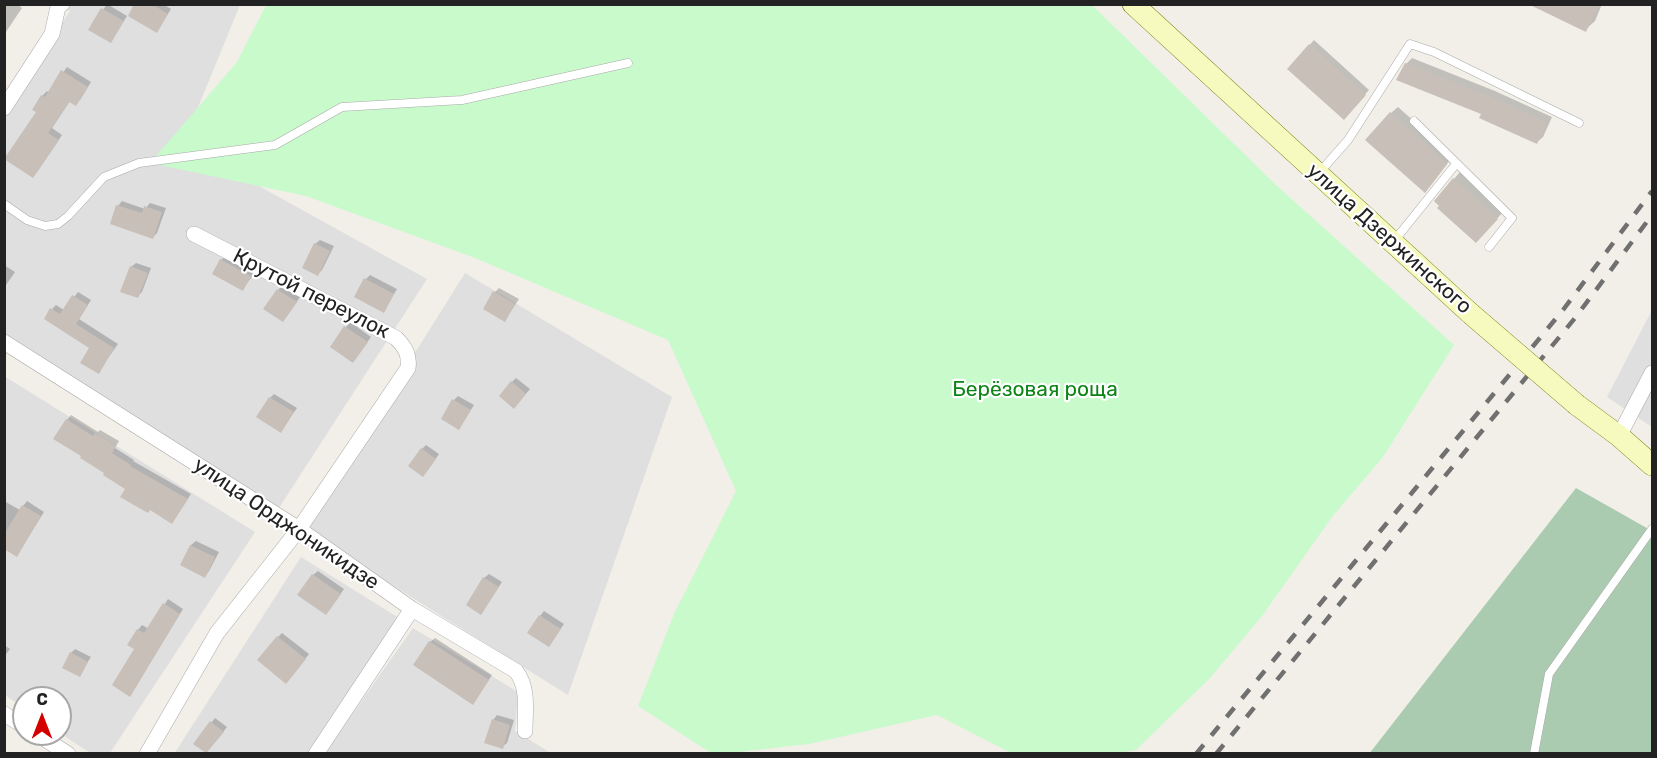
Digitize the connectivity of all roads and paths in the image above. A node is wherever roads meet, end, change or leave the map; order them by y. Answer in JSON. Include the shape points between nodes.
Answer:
{"nodes":[{"id":1,"x":1133,"y":4,"type":"edge"},
{"id":2,"x":57,"y":6,"type":"edge"},
{"id":3,"x":628,"y":63,"type":"dead end"},
{"id":4,"x":4,"y":108,"type":"edge"},
{"id":5,"x":1414,"y":121,"type":"dead end"},
{"id":6,"x":1579,"y":123,"type":"dead end"},
{"id":7,"x":1456,"y":164,"type":"junction"},
{"id":8,"x":1318,"y":174,"type":"junction"},
{"id":9,"x":4,"y":204,"type":"edge"},
{"id":10,"x":194,"y":234,"type":"dead end"},
{"id":11,"x":1393,"y":243,"type":"junction"},
{"id":12,"x":1489,"y":247,"type":"dead end"},
{"id":13,"x":4,"y":342,"type":"edge"},
{"id":14,"x":1653,"y":373,"type":"edge"},
{"id":15,"x":1619,"y":436,"type":"junction"},
{"id":16,"x":1653,"y":465,"type":"edge"},
{"id":17,"x":299,"y":529,"type":"junction"},
{"id":18,"x":1653,"y":529,"type":"edge"},
{"id":19,"x":412,"y":609,"type":"junction"},
{"id":20,"x":525,"y":731,"type":"dead end"},
{"id":21,"x":147,"y":753,"type":"edge"},
{"id":22,"x":316,"y":753,"type":"edge"},
{"id":23,"x":1534,"y":753,"type":"edge"}],
"edges":[{"from":1,"to":8,"type":"main road","name":"улица Дзержинского"},
{"from":2,"to":4,"type":"street","via":[[52,34]]},
{"from":3,"to":9,"type":"lane","via":[[462,100],[342,107],[275,145],[140,163],[104,177],[58,224],[45,226],[27,220]]},
{"from":5,"to":7,"type":"lane"},
{"from":6,"to":8,"type":"lane","via":[[1434,52],[1410,45],[1348,140]]},
{"from":7,"to":11,"type":"lane"},
{"from":7,"to":12,"type":"lane","via":[[1512,218]]},
{"from":8,"to":11,"type":"main road","name":"улица Дзержинского"},
{"from":10,"to":17,"type":"street","name":"Крутой переулок","via":[[396,338],[409,359],[408,368]]},
{"from":11,"to":15,"type":"main road","name":"улица Дзержинского","bridge":true,"via":[[1577,405]]},
{"from":13,"to":17,"type":"street","name":"улица Орджоникидзе"},
{"from":14,"to":15,"type":"street"},
{"from":15,"to":16,"type":"main road","name":"улица Дзержинского"},
{"from":17,"to":19,"type":"street","name":"улица Орджоникидзе"},
{"from":17,"to":21,"type":"street","via":[[217,633]]},
{"from":18,"to":23,"type":"lane","via":[[1549,674]]},
{"from":19,"to":20,"type":"street","name":"улица Орджоникидзе","via":[[516,671],[525,690]]},
{"from":19,"to":22,"type":"street"}]}
